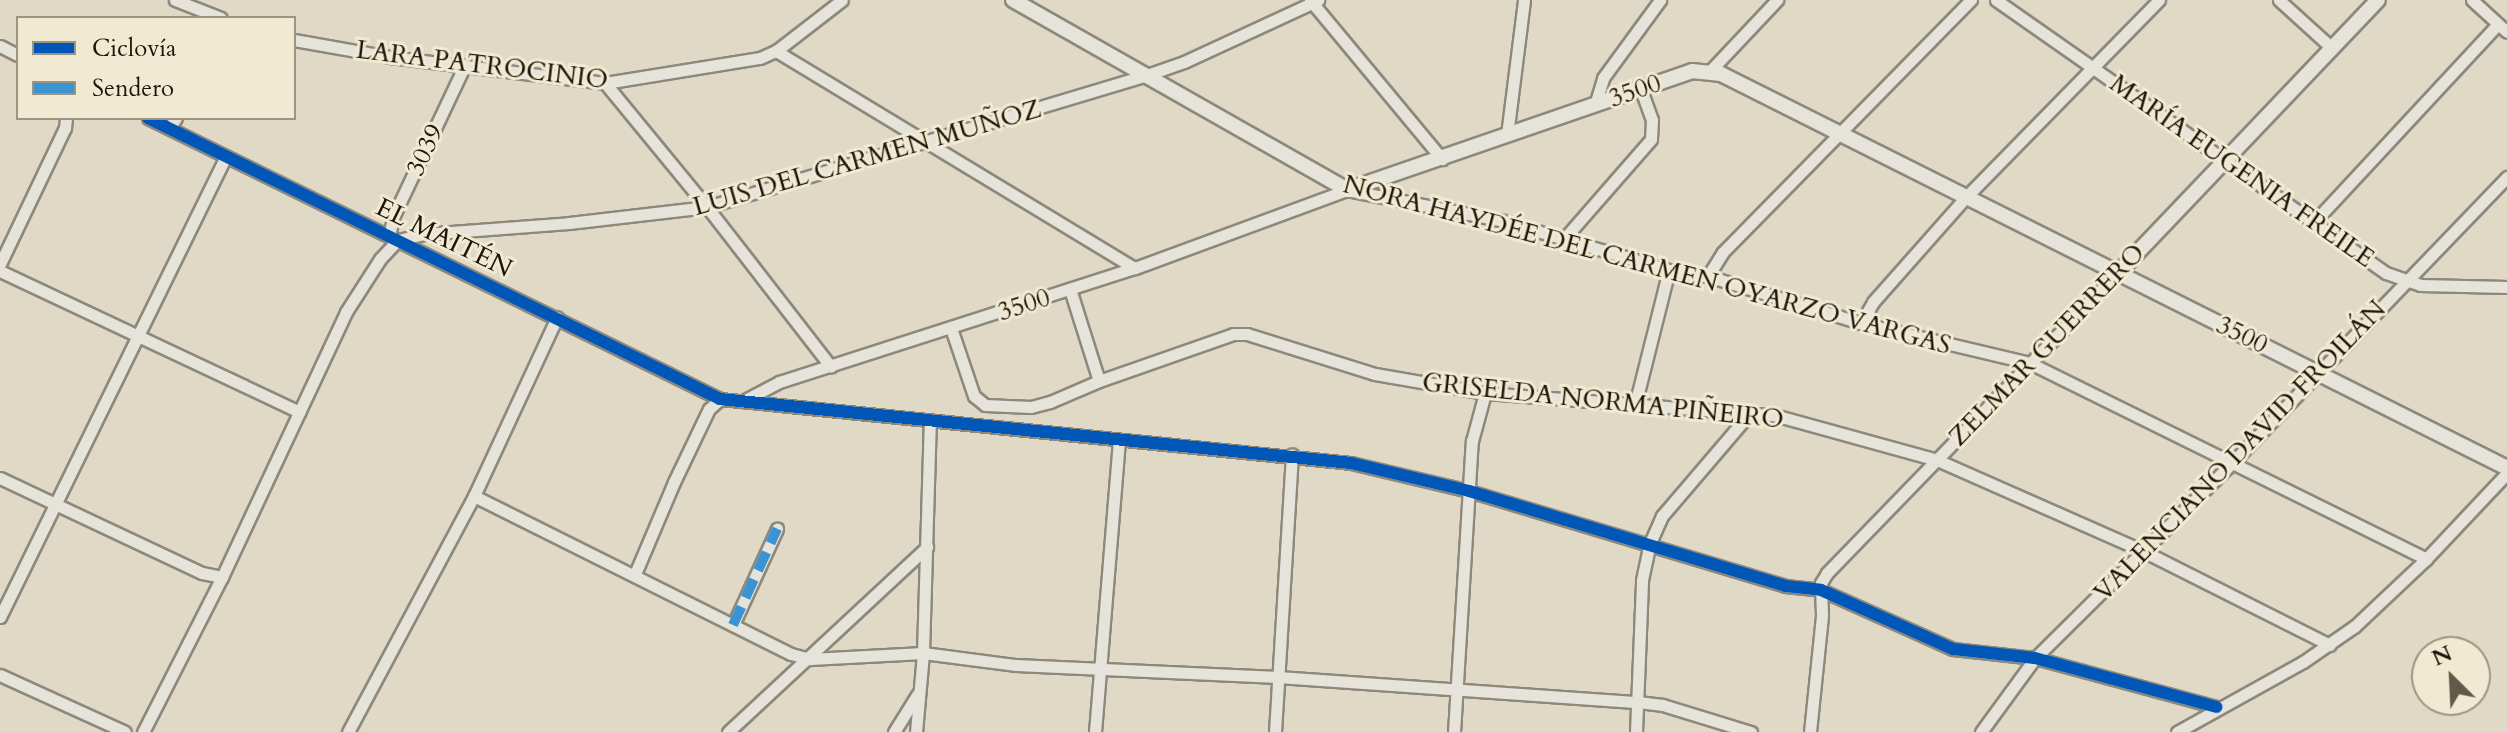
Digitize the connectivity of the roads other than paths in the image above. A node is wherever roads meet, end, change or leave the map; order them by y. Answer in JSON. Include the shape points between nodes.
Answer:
{"nodes":[{"id":1,"x":175,"y":0,"type":"edge"},
{"id":2,"x":842,"y":0,"type":"edge"},
{"id":3,"x":1013,"y":0,"type":"edge"},
{"id":4,"x":1524,"y":0,"type":"edge"},
{"id":5,"x":1660,"y":0,"type":"edge"},
{"id":6,"x":1777,"y":0,"type":"edge"},
{"id":7,"x":1971,"y":0,"type":"edge"},
{"id":8,"x":1996,"y":0,"type":"edge"},
{"id":9,"x":2159,"y":0,"type":"edge"},
{"id":10,"x":2279,"y":0,"type":"edge"},
{"id":11,"x":2378,"y":0,"type":"edge"},
{"id":12,"x":2472,"y":0,"type":"edge"},
{"id":13,"x":1313,"y":1,"type":"edge"},
{"id":14,"x":216,"y":16,"type":"edge"},
{"id":15,"x":2503,"y":28,"type":"edge"},
{"id":16,"x":296,"y":40,"type":"edge"},
{"id":17,"x":2332,"y":48,"type":"junction"},
{"id":18,"x":776,"y":51,"type":"junction"},
{"id":19,"x":465,"y":65,"type":"junction"},
{"id":20,"x":2094,"y":67,"type":"junction"},
{"id":21,"x":1710,"y":71,"type":"junction"},
{"id":22,"x":1144,"y":76,"type":"junction"},
{"id":23,"x":605,"y":83,"type":"junction"},
{"id":24,"x":1641,"y":89,"type":"junction"},
{"id":25,"x":1595,"y":105,"type":"junction"},
{"id":26,"x":65,"y":123,"type":"edge"},
{"id":27,"x":172,"y":123,"type":"edge"},
{"id":28,"x":1507,"y":135,"type":"junction"},
{"id":29,"x":1839,"y":135,"type":"junction"},
{"id":30,"x":923,"y":142,"type":"junction"},
{"id":31,"x":226,"y":156,"type":"junction"},
{"id":32,"x":1442,"y":159,"type":"junction"},
{"id":33,"x":2225,"y":160,"type":"junction"},
{"id":34,"x":2507,"y":177,"type":"edge"},
{"id":35,"x":1347,"y":190,"type":"junction"},
{"id":36,"x":1965,"y":198,"type":"junction"},
{"id":37,"x":707,"y":207,"type":"junction"},
{"id":38,"x":2314,"y":222,"type":"junction"},
{"id":39,"x":393,"y":238,"type":"junction"},
{"id":40,"x":1563,"y":240,"type":"junction"},
{"id":41,"x":0,"y":264,"type":"edge"},
{"id":42,"x":1135,"y":268,"type":"junction"},
{"id":43,"x":1669,"y":270,"type":"junction"},
{"id":44,"x":0,"y":271,"type":"edge"},
{"id":45,"x":2117,"y":274,"type":"junction"},
{"id":46,"x":1708,"y":276,"type":"junction"},
{"id":47,"x":2406,"y":281,"type":"junction"},
{"id":48,"x":2507,"y":287,"type":"edge"},
{"id":49,"x":1070,"y":289,"type":"junction"},
{"id":50,"x":557,"y":317,"type":"junction"},
{"id":51,"x":1861,"y":323,"type":"junction"},
{"id":52,"x":951,"y":328,"type":"junction"},
{"id":53,"x":138,"y":338,"type":"junction"},
{"id":54,"x":2030,"y":363,"type":"junction"},
{"id":55,"x":831,"y":367,"type":"junction"},
{"id":56,"x":2318,"y":373,"type":"junction"},
{"id":57,"x":1099,"y":381,"type":"junction"},
{"id":58,"x":1485,"y":393,"type":"junction"},
{"id":59,"x":720,"y":399,"type":"junction"},
{"id":60,"x":743,"y":401,"type":"junction"},
{"id":61,"x":1036,"y":405,"type":"junction"},
{"id":62,"x":1635,"y":405,"type":"junction"},
{"id":63,"x":299,"y":412,"type":"junction"},
{"id":64,"x":1750,"y":413,"type":"junction"},
{"id":65,"x":930,"y":423,"type":"junction"},
{"id":66,"x":1034,"y":430,"type":"junction"},
{"id":67,"x":1119,"y":440,"type":"junction"},
{"id":68,"x":1292,"y":455,"type":"junction"},
{"id":69,"x":1937,"y":460,"type":"junction"},
{"id":70,"x":2229,"y":465,"type":"junction"},
{"id":71,"x":2507,"y":471,"type":"edge"},
{"id":72,"x":0,"y":478,"type":"edge"},
{"id":73,"x":1469,"y":491,"type":"junction"},
{"id":74,"x":474,"y":496,"type":"junction"},
{"id":75,"x":55,"y":505,"type":"junction"},
{"id":76,"x":777,"y":529,"type":"dead end"},
{"id":77,"x":1650,"y":543,"type":"junction"},
{"id":78,"x":927,"y":547,"type":"junction"},
{"id":79,"x":2143,"y":551,"type":"junction"},
{"id":80,"x":2426,"y":559,"type":"junction"},
{"id":81,"x":635,"y":574,"type":"junction"},
{"id":82,"x":222,"y":577,"type":"junction"},
{"id":83,"x":1821,"y":590,"type":"junction"},
{"id":84,"x":0,"y":617,"type":"edge"},
{"id":85,"x":733,"y":625,"type":"junction"},
{"id":86,"x":2330,"y":645,"type":"junction"},
{"id":87,"x":923,"y":653,"type":"junction"},
{"id":88,"x":2035,"y":658,"type":"junction"},
{"id":89,"x":810,"y":659,"type":"junction"},
{"id":90,"x":1100,"y":668,"type":"junction"},
{"id":91,"x":0,"y":675,"type":"edge"},
{"id":92,"x":1278,"y":677,"type":"junction"},
{"id":93,"x":1457,"y":689,"type":"junction"},
{"id":94,"x":920,"y":691,"type":"junction"},
{"id":95,"x":1638,"y":702,"type":"junction"},
{"id":96,"x":2217,"y":707,"type":"junction"},
{"id":97,"x":731,"y":731,"type":"edge"},
{"id":98,"x":125,"y":732,"type":"edge"},
{"id":99,"x":143,"y":732,"type":"edge"},
{"id":100,"x":348,"y":732,"type":"edge"},
{"id":101,"x":894,"y":732,"type":"edge"},
{"id":102,"x":916,"y":732,"type":"edge"},
{"id":103,"x":1095,"y":732,"type":"edge"},
{"id":104,"x":1275,"y":732,"type":"edge"},
{"id":105,"x":1454,"y":732,"type":"edge"},
{"id":106,"x":1636,"y":732,"type":"edge"},
{"id":107,"x":1751,"y":732,"type":"edge"},
{"id":108,"x":1810,"y":732,"type":"edge"},
{"id":109,"x":1981,"y":732,"type":"edge"},
{"id":110,"x":2177,"y":732,"type":"edge"}],
"edges":[{"from":1,"to":14,"type":"street"},
{"from":2,"to":18,"type":"street","name":"LARA PATROCINIO"},
{"from":3,"to":22,"type":"street","name":"NORA HAYDÉE DEL CARMEN OYARZO VARGAS"},
{"from":4,"to":28,"type":"street"},
{"from":5,"to":25,"type":"street","via":[[1603,78]]},
{"from":6,"to":21,"type":"street"},
{"from":7,"to":29,"type":"street"},
{"from":8,"to":20,"type":"street","name":"MARÍA EUGENIA FREILE"},
{"from":9,"to":20,"type":"street"},
{"from":10,"to":17,"type":"street"},
{"from":11,"to":17,"type":"street","name":"ZELMAR GUERRERO"},
{"from":12,"to":15,"type":"street"},
{"from":13,"to":22,"type":"street","name":"LUIS DEL CARMEN MUÑOZ"},
{"from":13,"to":32,"type":"street"},
{"from":15,"to":38,"type":"street"},
{"from":16,"to":19,"type":"street","name":"LARA PATROCINIO"},
{"from":17,"to":33,"type":"street","name":"ZELMAR GUERRERO"},
{"from":18,"to":23,"type":"street","name":"LARA PATROCINIO"},
{"from":18,"to":30,"type":"street"},
{"from":19,"to":23,"type":"street","name":"LARA PATROCINIO"},
{"from":19,"to":39,"type":"street","name":"3039","via":[[394,215]]},
{"from":20,"to":33,"type":"street","name":"MARÍA EUGENIA FREILE"},
{"from":20,"to":36,"type":"street"},
{"from":21,"to":24,"type":"street","name":"3500","via":[[1692,71]]},
{"from":21,"to":29,"type":"street","name":"3500"},
{"from":22,"to":30,"type":"street","name":"LUIS DEL CARMEN MUÑOZ"},
{"from":22,"to":35,"type":"street","name":"NORA HAYDÉE DEL CARMEN OYARZO VARGAS"},
{"from":23,"to":37,"type":"street"},
{"from":24,"to":25,"type":"street","name":"3500"},
{"from":24,"to":40,"type":"street","via":[[1652,120],[1651,139]]},
{"from":25,"to":28,"type":"street","name":"3500"},
{"from":26,"to":41,"type":"street"},
{"from":27,"to":31,"type":"street","name":"EL MAITÉN"},
{"from":28,"to":32,"type":"street","name":"3500"},
{"from":29,"to":36,"type":"street","name":"3500"},
{"from":29,"to":46,"type":"street","via":[[1723,252]]},
{"from":30,"to":37,"type":"street","name":"LUIS DEL CARMEN MUÑOZ"},
{"from":30,"to":42,"type":"street"},
{"from":31,"to":39,"type":"street","name":"EL MAITÉN"},
{"from":31,"to":53,"type":"street"},
{"from":32,"to":35,"type":"street","name":"3500"},
{"from":33,"to":38,"type":"street","name":"MARÍA EUGENIA FREILE"},
{"from":33,"to":45,"type":"street","name":"ZELMAR GUERRERO"},
{"from":34,"to":47,"type":"street","name":"VALENCIANO DAVID FROILÁN"},
{"from":35,"to":40,"type":"street","name":"NORA HAYDÉE DEL CARMEN OYARZO VARGAS","via":[[1500,220]]},
{"from":35,"to":42,"type":"street","name":"3500"},
{"from":36,"to":45,"type":"street","name":"3500"},
{"from":36,"to":51,"type":"street","via":[[1873,302]]},
{"from":37,"to":39,"type":"street","name":"LUIS DEL CARMEN MUÑOZ"},
{"from":37,"to":55,"type":"street"},
{"from":38,"to":47,"type":"street","name":"MARÍA EUGENIA FREILE","via":[[2386,273]]},
{"from":39,"to":50,"type":"street","name":"EL MAITÉN"},
{"from":39,"to":63,"type":"street","via":[[346,312]]},
{"from":40,"to":43,"type":"street","name":"NORA HAYDÉE DEL CARMEN OYARZO VARGAS"},
{"from":42,"to":49,"type":"street","name":"3500"},
{"from":43,"to":46,"type":"street","name":"NORA HAYDÉE DEL CARMEN OYARZO VARGAS"},
{"from":43,"to":62,"type":"street"},
{"from":44,"to":53,"type":"street"},
{"from":45,"to":54,"type":"street","name":"ZELMAR GUERRERO"},
{"from":45,"to":56,"type":"street","name":"3500"},
{"from":46,"to":51,"type":"street","name":"NORA HAYDÉE DEL CARMEN OYARZO VARGAS"},
{"from":47,"to":48,"type":"street","name":"MARÍA EUGENIA FREILE"},
{"from":47,"to":56,"type":"street","name":"VALENCIANO DAVID FROILÁN"},
{"from":49,"to":52,"type":"street","name":"3500"},
{"from":49,"to":57,"type":"street"},
{"from":50,"to":59,"type":"street","name":"EL MAITÉN"},
{"from":50,"to":74,"type":"street"},
{"from":51,"to":54,"type":"street","name":"NORA HAYDÉE DEL CARMEN OYARZO VARGAS"},
{"from":52,"to":55,"type":"street","name":"3500"},
{"from":52,"to":61,"type":"street","name":"GRISELDA NORMA PIÑEIRO","via":[[977,402]]},
{"from":53,"to":63,"type":"street"},
{"from":53,"to":75,"type":"street"},
{"from":54,"to":69,"type":"street","name":"ZELMAR GUERRERO"},
{"from":54,"to":70,"type":"street","name":"NORA HAYDÉE DEL CARMEN OYARZO VARGAS"},
{"from":55,"to":60,"type":"street","name":"3500","via":[[779,382]]},
{"from":56,"to":70,"type":"street","name":"VALENCIANO DAVID FROILÁN"},
{"from":56,"to":71,"type":"street","name":"3500"},
{"from":57,"to":58,"type":"street","name":"GRISELDA NORMA PIÑEIRO","via":[[1233,334],[1247,334],[1375,374]]},
{"from":57,"to":61,"type":"street","name":"GRISELDA NORMA PIÑEIRO"},
{"from":58,"to":62,"type":"street","name":"GRISELDA NORMA PIÑEIRO"},
{"from":58,"to":73,"type":"street","via":[[1475,422]]},
{"from":59,"to":60,"type":"street"},
{"from":59,"to":81,"type":"street","via":[[709,409]]},
{"from":60,"to":65,"type":"street"},
{"from":61,"to":66,"type":"street"},
{"from":62,"to":64,"type":"street","name":"GRISELDA NORMA PIÑEIRO"},
{"from":63,"to":82,"type":"street"},
{"from":64,"to":69,"type":"street","name":"GRISELDA NORMA PIÑEIRO"},
{"from":64,"to":77,"type":"street","via":[[1662,516]]},
{"from":65,"to":66,"type":"street"},
{"from":65,"to":78,"type":"street"},
{"from":66,"to":67,"type":"street"},
{"from":67,"to":68,"type":"street"},
{"from":67,"to":90,"type":"street"},
{"from":68,"to":73,"type":"street"},
{"from":68,"to":92,"type":"street"},
{"from":69,"to":79,"type":"street","name":"GRISELDA NORMA PIÑEIRO"},
{"from":69,"to":83,"type":"street","name":"ZELMAR GUERRERO","via":[[1827,573]]},
{"from":70,"to":79,"type":"street","name":"VALENCIANO DAVID FROILÁN"},
{"from":70,"to":80,"type":"street","name":"NORA HAYDÉE DEL CARMEN OYARZO VARGAS"},
{"from":71,"to":80,"type":"street"},
{"from":72,"to":75,"type":"street"},
{"from":73,"to":77,"type":"street"},
{"from":73,"to":93,"type":"street"},
{"from":74,"to":81,"type":"street"},
{"from":74,"to":100,"type":"street"},
{"from":75,"to":82,"type":"street","via":[[202,573]]},
{"from":75,"to":84,"type":"street"},
{"from":76,"to":85,"type":"street"},
{"from":77,"to":83,"type":"street","via":[[1785,586]]},
{"from":77,"to":95,"type":"street","via":[[1642,580]]},
{"from":78,"to":87,"type":"street"},
{"from":78,"to":89,"type":"street"},
{"from":79,"to":86,"type":"street","name":"GRISELDA NORMA PIÑEIRO"},
{"from":79,"to":88,"type":"street","name":"VALENCIANO DAVID FROILÁN"},
{"from":80,"to":86,"type":"street"},
{"from":81,"to":85,"type":"street"},
{"from":82,"to":99,"type":"street"},
{"from":83,"to":88,"type":"street","via":[[1953,649]]},
{"from":83,"to":108,"type":"street"},
{"from":85,"to":89,"type":"street"},
{"from":86,"to":96,"type":"street"},
{"from":87,"to":89,"type":"street"},
{"from":87,"to":90,"type":"street","via":[[1016,665]]},
{"from":87,"to":94,"type":"street"},
{"from":88,"to":96,"type":"street"},
{"from":88,"to":109,"type":"street","name":"VALENCIANO DAVID FROILÁN"},
{"from":89,"to":97,"type":"street"},
{"from":90,"to":92,"type":"street"},
{"from":90,"to":103,"type":"street"},
{"from":91,"to":98,"type":"street"},
{"from":92,"to":93,"type":"street"},
{"from":92,"to":104,"type":"street"},
{"from":93,"to":95,"type":"street"},
{"from":93,"to":105,"type":"street"},
{"from":94,"to":101,"type":"street"},
{"from":94,"to":102,"type":"street"},
{"from":95,"to":106,"type":"street"},
{"from":95,"to":107,"type":"street"},
{"from":96,"to":110,"type":"street"}]}
